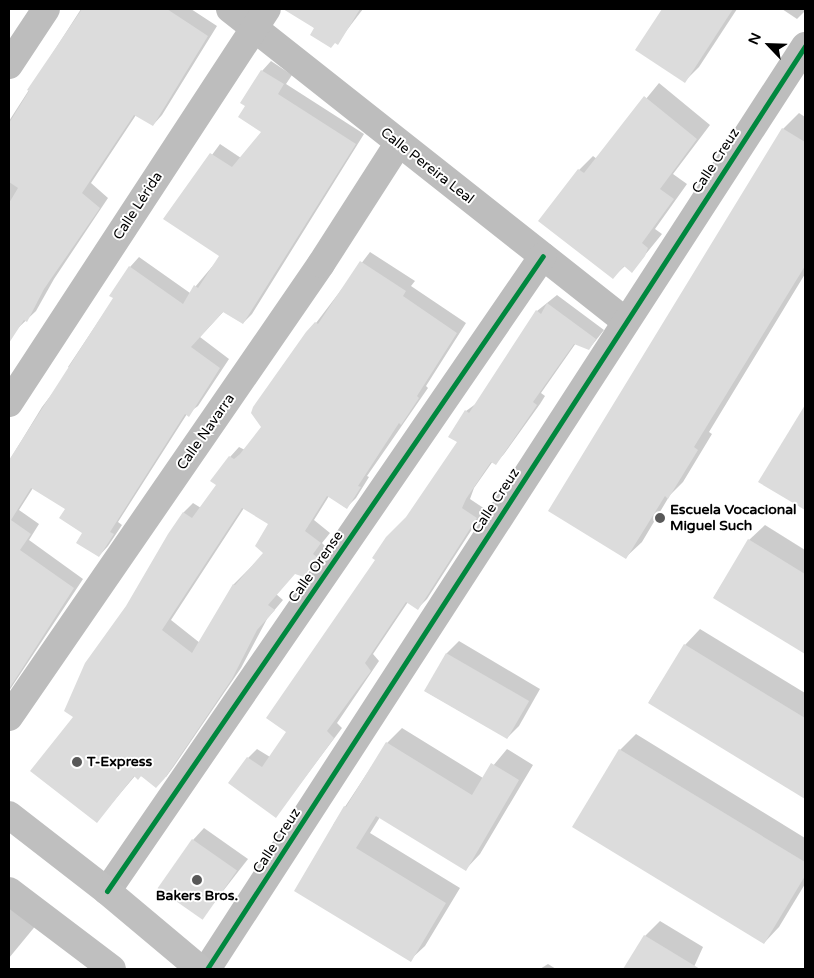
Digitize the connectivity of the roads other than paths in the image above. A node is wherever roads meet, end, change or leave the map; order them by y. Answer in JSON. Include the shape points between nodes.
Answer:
{"nodes":[{"id":1,"x":46,"y":9,"type":"edge"},
{"id":2,"x":230,"y":9,"type":"edge"},
{"id":3,"x":260,"y":18,"type":"edge"},
{"id":4,"x":805,"y":46,"type":"edge"},
{"id":5,"x":9,"y":65,"type":"edge"},
{"id":6,"x":398,"y":144,"type":"junction"},
{"id":7,"x":543,"y":256,"type":"junction"},
{"id":8,"x":625,"y":321,"type":"junction"},
{"id":9,"x":9,"y":403,"type":"edge"},
{"id":10,"x":9,"y":718,"type":"edge"},
{"id":11,"x":9,"y":815,"type":"edge"},
{"id":12,"x":9,"y":891,"type":"edge"},
{"id":13,"x":107,"y":891,"type":"junction"},
{"id":14,"x":112,"y":969,"type":"edge"},
{"id":15,"x":200,"y":969,"type":"edge"},
{"id":16,"x":207,"y":969,"type":"edge"}],
"edges":[{"from":1,"to":5,"type":"street"},
{"from":2,"to":3,"type":"street","name":"Calle Pereira Leal"},
{"from":3,"to":6,"type":"street","name":"Calle Pereira Leal"},
{"from":3,"to":9,"type":"street","name":"Calle Lérida"},
{"from":4,"to":8,"type":"street","name":"Calle Creuz"},
{"from":6,"to":7,"type":"street","name":"Calle Pereira Leal"},
{"from":6,"to":10,"type":"street","name":"Calle Navarra","via":[[322,264]]},
{"from":7,"to":8,"type":"street","name":"Calle Pereira Leal"},
{"from":7,"to":13,"type":"street","name":"Calle Orense"},
{"from":8,"to":16,"type":"street","name":"Calle Creuz"},
{"from":11,"to":13,"type":"main road"},
{"from":12,"to":14,"type":"main road"},
{"from":13,"to":15,"type":"main road"}]}
